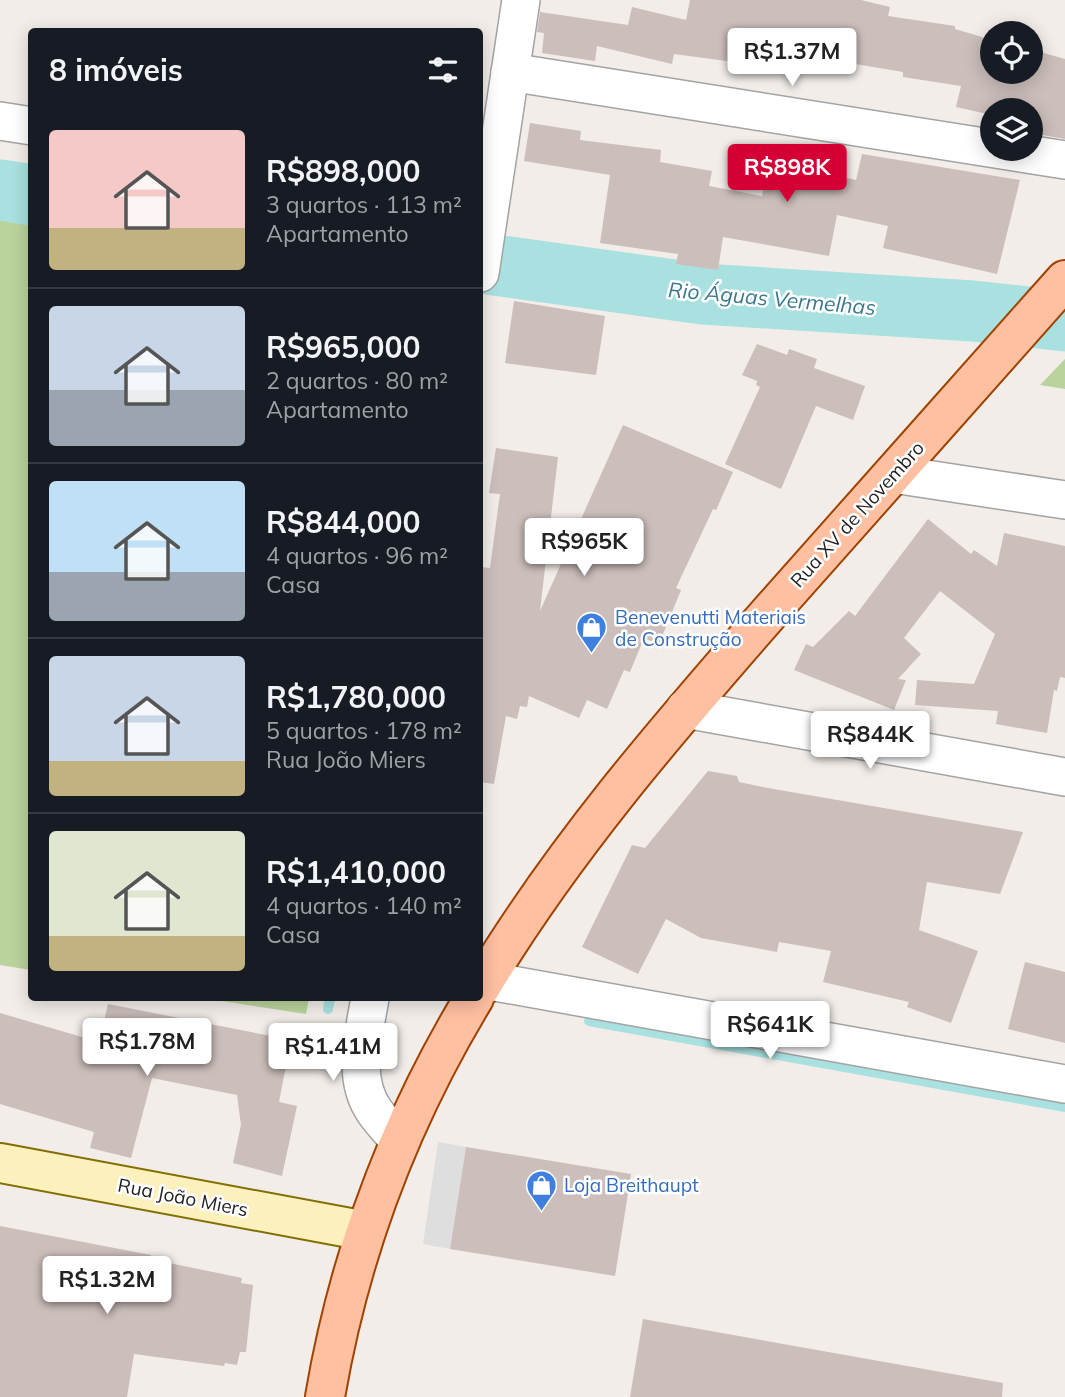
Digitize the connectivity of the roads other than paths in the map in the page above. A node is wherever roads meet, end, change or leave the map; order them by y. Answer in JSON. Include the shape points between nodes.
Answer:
{"nodes":[{"id":1,"x":521,"y":0,"type":"edge"},
{"id":2,"x":510,"y":72,"type":"junction"},
{"id":3,"x":0,"y":121,"type":"edge"},
{"id":4,"x":28,"y":125,"type":"edge"},
{"id":5,"x":1065,"y":160,"type":"edge"},
{"id":6,"x":485,"y":193,"type":"edge"},
{"id":7,"x":483,"y":238,"type":"edge"},
{"id":8,"x":1064,"y":281,"type":"edge"},
{"id":9,"x":893,"y":474,"type":"junction"},
{"id":10,"x":1065,"y":500,"type":"edge"},
{"id":11,"x":685,"y":709,"type":"junction"},
{"id":12,"x":1065,"y":776,"type":"edge"},
{"id":13,"x":483,"y":983,"type":"edge"},
{"id":14,"x":483,"y":990,"type":"edge"},
{"id":15,"x":370,"y":1001,"type":"edge"},
{"id":16,"x":472,"y":1001,"type":"edge"},
{"id":17,"x":1065,"y":1084,"type":"edge"},
{"id":18,"x":400,"y":1142,"type":"junction"},
{"id":19,"x":0,"y":1163,"type":"edge"},
{"id":20,"x":366,"y":1231,"type":"junction"},
{"id":21,"x":325,"y":1397,"type":"edge"}],
"edges":[{"from":1,"to":2,"type":"street"},
{"from":2,"to":5,"type":"street"},
{"from":2,"to":6,"type":"street"},
{"from":3,"to":4,"type":"street"},
{"from":6,"to":7,"type":"street"},
{"from":8,"to":9,"type":"main road","name":"Rua XV de Novembro"},
{"from":9,"to":10,"type":"street"},
{"from":9,"to":11,"type":"main road","name":"Rua XV de Novembro"},
{"from":11,"to":12,"type":"street"},
{"from":11,"to":13,"type":"main road","name":"Rua XV de Novembro","via":[[568,854]]},
{"from":14,"to":17,"type":"street"},
{"from":15,"to":18,"type":"street","via":[[361,1054],[362,1084],[373,1110]]},
{"from":16,"to":18,"type":"main road","name":"Rua XV de Novembro"},
{"from":18,"to":20,"type":"main road","name":"Rua XV de Novembro"},
{"from":19,"to":20,"type":"street","name":"Rua João Miers"},
{"from":20,"to":21,"type":"main road","name":"Rua XV de Novembro"}]}
